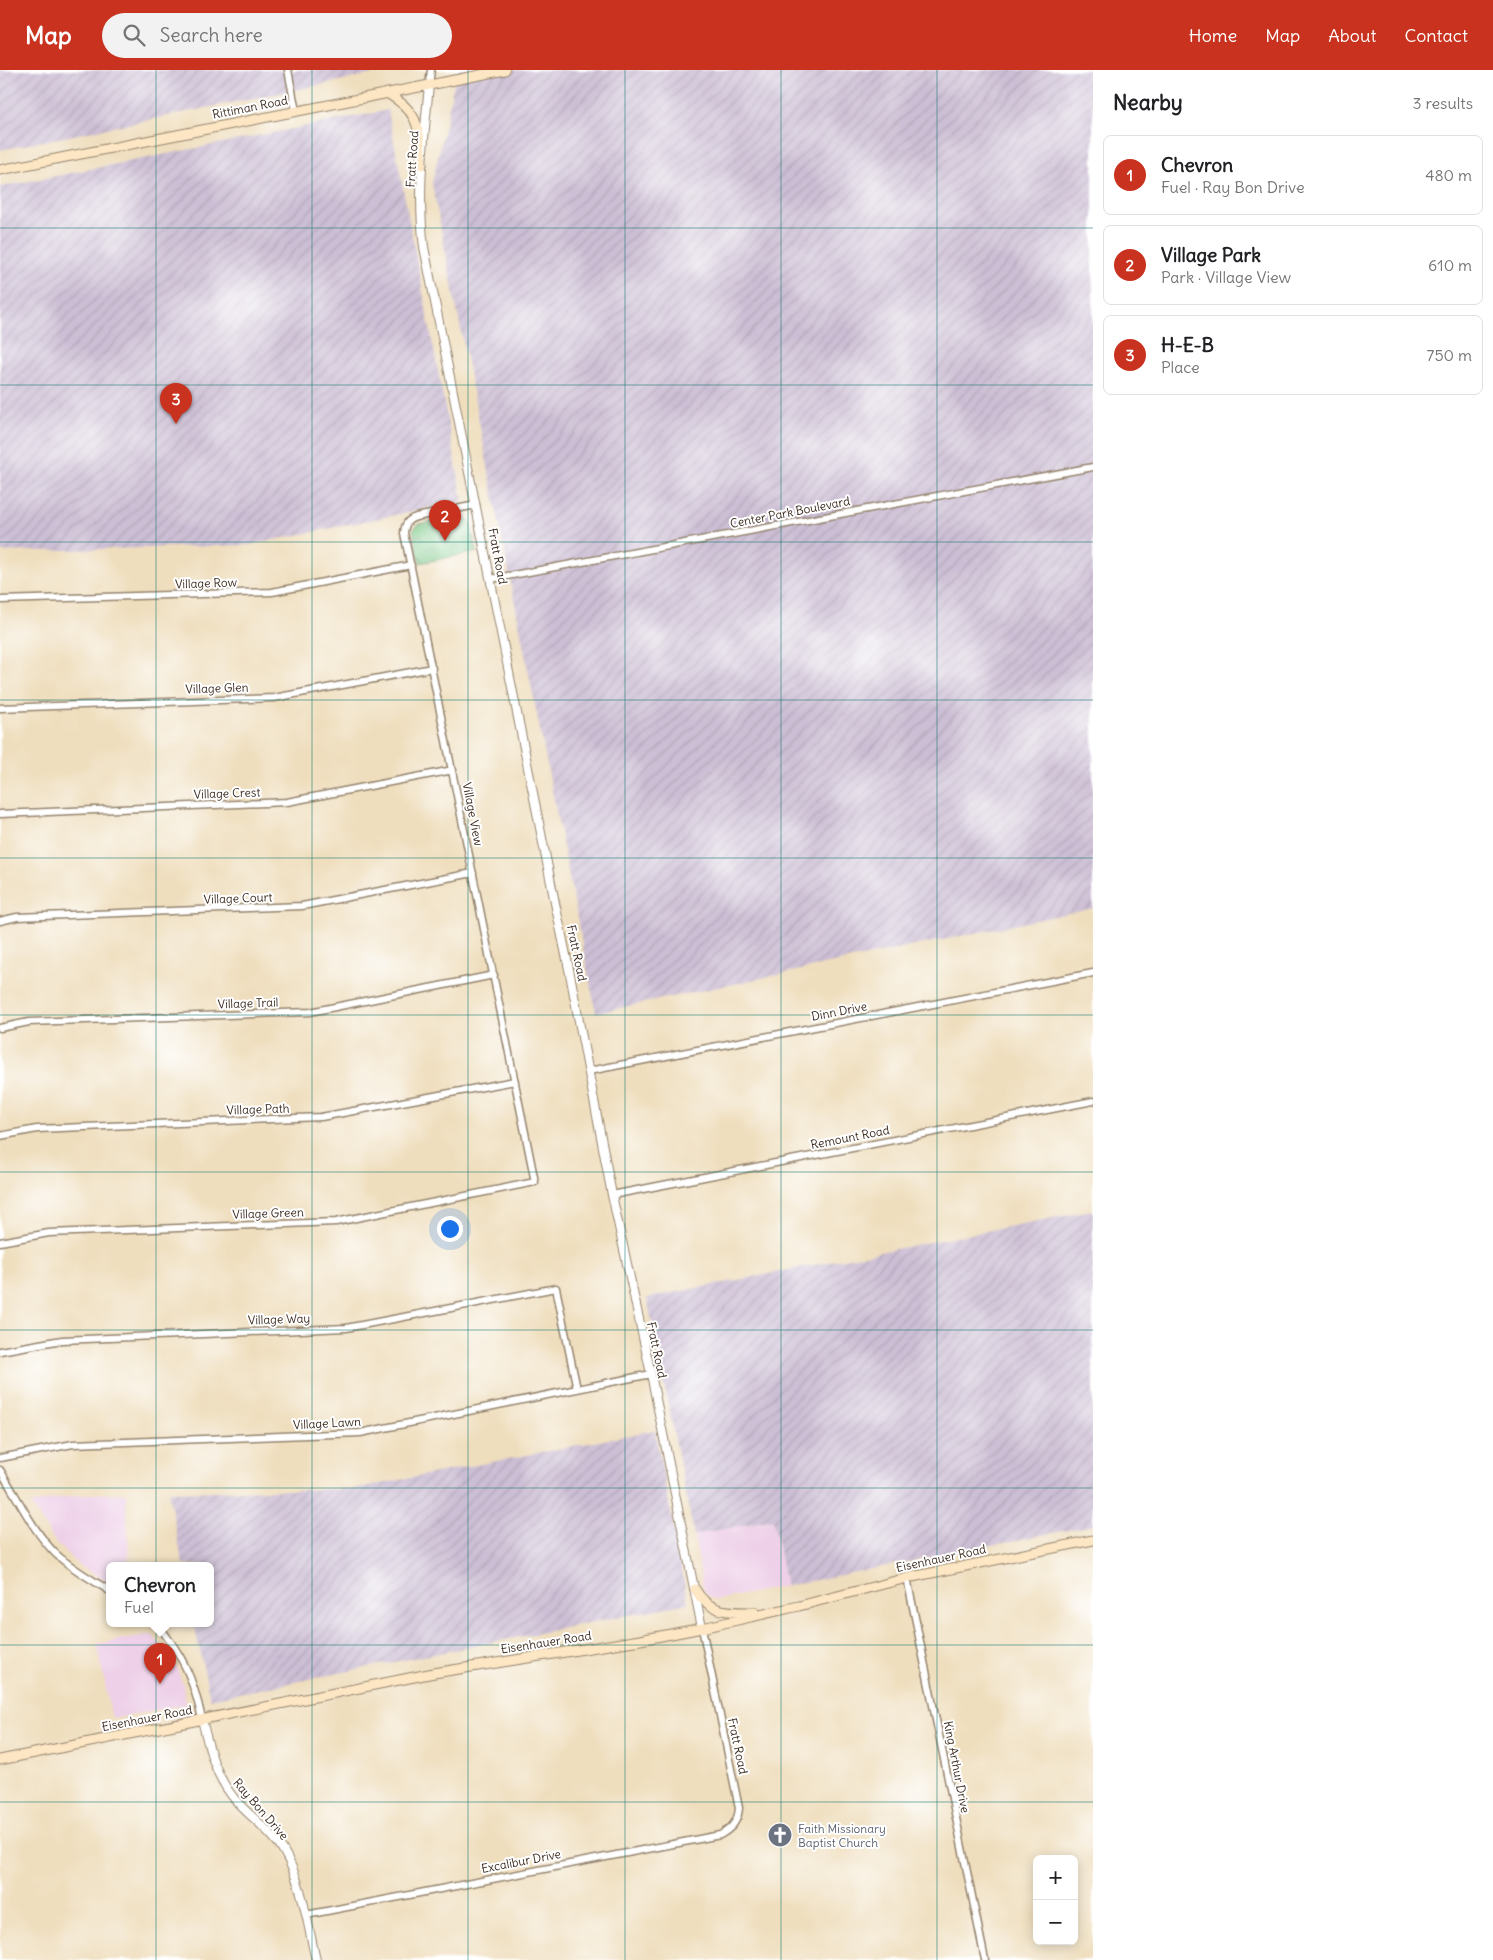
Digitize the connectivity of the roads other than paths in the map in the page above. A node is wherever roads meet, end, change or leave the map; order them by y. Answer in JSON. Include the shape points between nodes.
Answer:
{"nodes":[{"id":1,"x":288,"y":70,"type":"edge"},
{"id":2,"x":431,"y":70,"type":"edge"},
{"id":3,"x":466,"y":70,"type":"edge"},
{"id":4,"x":505,"y":70,"type":"edge"},
{"id":5,"x":475,"y":76,"type":"junction"},
{"id":6,"x":429,"y":85,"type":"junction"},
{"id":7,"x":387,"y":93,"type":"junction"},
{"id":8,"x":296,"y":111,"type":"junction"},
{"id":9,"x":422,"y":165,"type":"junction"},
{"id":10,"x":0,"y":170,"type":"edge"},
{"id":11,"x":1093,"y":467,"type":"edge"},
{"id":12,"x":476,"y":505,"type":"junction"},
{"id":13,"x":411,"y":565,"type":"junction"},
{"id":14,"x":491,"y":579,"type":"junction"},
{"id":15,"x":0,"y":600,"type":"edge"},
{"id":16,"x":432,"y":668,"type":"junction"},
{"id":17,"x":0,"y":708,"type":"edge"},
{"id":18,"x":453,"y":770,"type":"junction"},
{"id":19,"x":0,"y":814,"type":"edge"},
{"id":20,"x":473,"y":874,"type":"junction"},
{"id":21,"x":0,"y":921,"type":"edge"},
{"id":22,"x":1093,"y":973,"type":"edge"},
{"id":23,"x":494,"y":975,"type":"junction"},
{"id":24,"x":0,"y":1028,"type":"edge"},
{"id":25,"x":589,"y":1071,"type":"junction"},
{"id":26,"x":515,"y":1081,"type":"junction"},
{"id":27,"x":1093,"y":1100,"type":"edge"},
{"id":28,"x":0,"y":1136,"type":"edge"},
{"id":29,"x":535,"y":1182,"type":"joint"},
{"id":30,"x":612,"y":1195,"type":"junction"},
{"id":31,"x":0,"y":1242,"type":"edge"},
{"id":32,"x":0,"y":1351,"type":"edge"},
{"id":33,"x":652,"y":1374,"type":"junction"},
{"id":34,"x":577,"y":1389,"type":"junction"},
{"id":35,"x":0,"y":1458,"type":"edge"},
{"id":36,"x":0,"y":1470,"type":"edge"},
{"id":37,"x":1093,"y":1540,"type":"edge"},
{"id":38,"x":907,"y":1578,"type":"junction"},
{"id":39,"x":106,"y":1588,"type":"edge"},
{"id":40,"x":695,"y":1590,"type":"junction"},
{"id":41,"x":778,"y":1611,"type":"junction"},
{"id":42,"x":160,"y":1627,"type":"edge"},
{"id":43,"x":702,"y":1628,"type":"junction"},
{"id":44,"x":202,"y":1720,"type":"junction"},
{"id":45,"x":0,"y":1760,"type":"edge"},
{"id":46,"x":736,"y":1822,"type":"joint"},
{"id":47,"x":306,"y":1915,"type":"junction"},
{"id":48,"x":316,"y":1960,"type":"edge"},
{"id":49,"x":985,"y":1960,"type":"edge"}],
"edges":[{"from":1,"to":8,"type":"street"},
{"from":2,"to":6,"type":"street"},
{"from":3,"to":5,"type":"main road"},
{"from":4,"to":5,"type":"main road","name":"Rittiman Road"},
{"from":5,"to":6,"type":"main road","name":"Rittiman Road"},
{"from":6,"to":7,"type":"main road","name":"Rittiman Road"},
{"from":6,"to":9,"type":"street","name":"Fratt Road"},
{"from":7,"to":8,"type":"main road","name":"Rittiman Road"},
{"from":7,"to":9,"type":"main road","via":[[414,114]]},
{"from":8,"to":10,"type":"main road","name":"Rittiman Road"},
{"from":9,"to":12,"type":"street","name":"Fratt Road","via":[[420,210],[424,247]]},
{"from":11,"to":14,"type":"street","name":"Center Park Boulevard"},
{"from":12,"to":13,"type":"street","name":"Village View","via":[[408,520],[404,534]]},
{"from":12,"to":14,"type":"street","name":"Fratt Road"},
{"from":13,"to":15,"type":"street","name":"Village Row","via":[[265,593]]},
{"from":13,"to":16,"type":"street","name":"Village View"},
{"from":14,"to":25,"type":"street","name":"Fratt Road"},
{"from":16,"to":17,"type":"street","name":"Village Glen","via":[[274,698]]},
{"from":16,"to":18,"type":"street","name":"Village View"},
{"from":18,"to":19,"type":"street","name":"Village Crest","via":[[287,802]]},
{"from":18,"to":20,"type":"street","name":"Village View"},
{"from":20,"to":21,"type":"street","name":"Village Court","via":[[302,906],[17,917]]},
{"from":20,"to":23,"type":"street","name":"Village View"},
{"from":22,"to":25,"type":"street","name":"Dinn Drive"},
{"from":23,"to":24,"type":"street","name":"Village Trail","via":[[310,1012],[29,1022]]},
{"from":23,"to":26,"type":"street","name":"Village View"},
{"from":25,"to":30,"type":"street","name":"Fratt Road"},
{"from":26,"to":28,"type":"street","name":"Village Path","via":[[321,1117],[37,1129]]},
{"from":26,"to":29,"type":"street","name":"Village View"},
{"from":27,"to":30,"type":"street","name":"Remount Road"},
{"from":29,"to":31,"type":"street","name":"Village Green","via":[[336,1222],[49,1232]]},
{"from":30,"to":33,"type":"street","name":"Fratt Road"},
{"from":32,"to":34,"type":"street","name":"Village Way","via":[[62,1340],[346,1328],[556,1288]]},
{"from":33,"to":34,"type":"street","name":"Village Lawn"},
{"from":33,"to":40,"type":"street","name":"Fratt Road"},
{"from":34,"to":35,"type":"street","name":"Village Lawn","via":[[360,1433],[73,1444]]},
{"from":36,"to":39,"type":"street","via":[[55,1552],[79,1573]]},
{"from":37,"to":38,"type":"main road","name":"Eisenhauer Road"},
{"from":38,"to":41,"type":"main road","name":"Eisenhauer Road"},
{"from":38,"to":49,"type":"street","name":"King Arthur Drive"},
{"from":40,"to":41,"type":"main road","via":[[704,1602],[720,1611]]},
{"from":40,"to":43,"type":"street","name":"Fratt Road"},
{"from":41,"to":43,"type":"main road","name":"Eisenhauer Road"},
{"from":42,"to":44,"type":"street","name":"Ray Bon Drive","via":[[187,1666]]},
{"from":43,"to":44,"type":"main road","name":"Eisenhauer Road","via":[[442,1672]]},
{"from":43,"to":46,"type":"street","name":"Fratt Road","via":[[737,1794]]},
{"from":44,"to":45,"type":"main road","name":"Eisenhauer Road"},
{"from":44,"to":47,"type":"street","name":"Ray Bon Drive","via":[[211,1756],[222,1781],[238,1803],[283,1850],[296,1877]]},
{"from":46,"to":47,"type":"street","name":"Excalibur Drive","via":[[720,1835]]},
{"from":47,"to":48,"type":"street","name":"Ray Bon Drive"}]}
